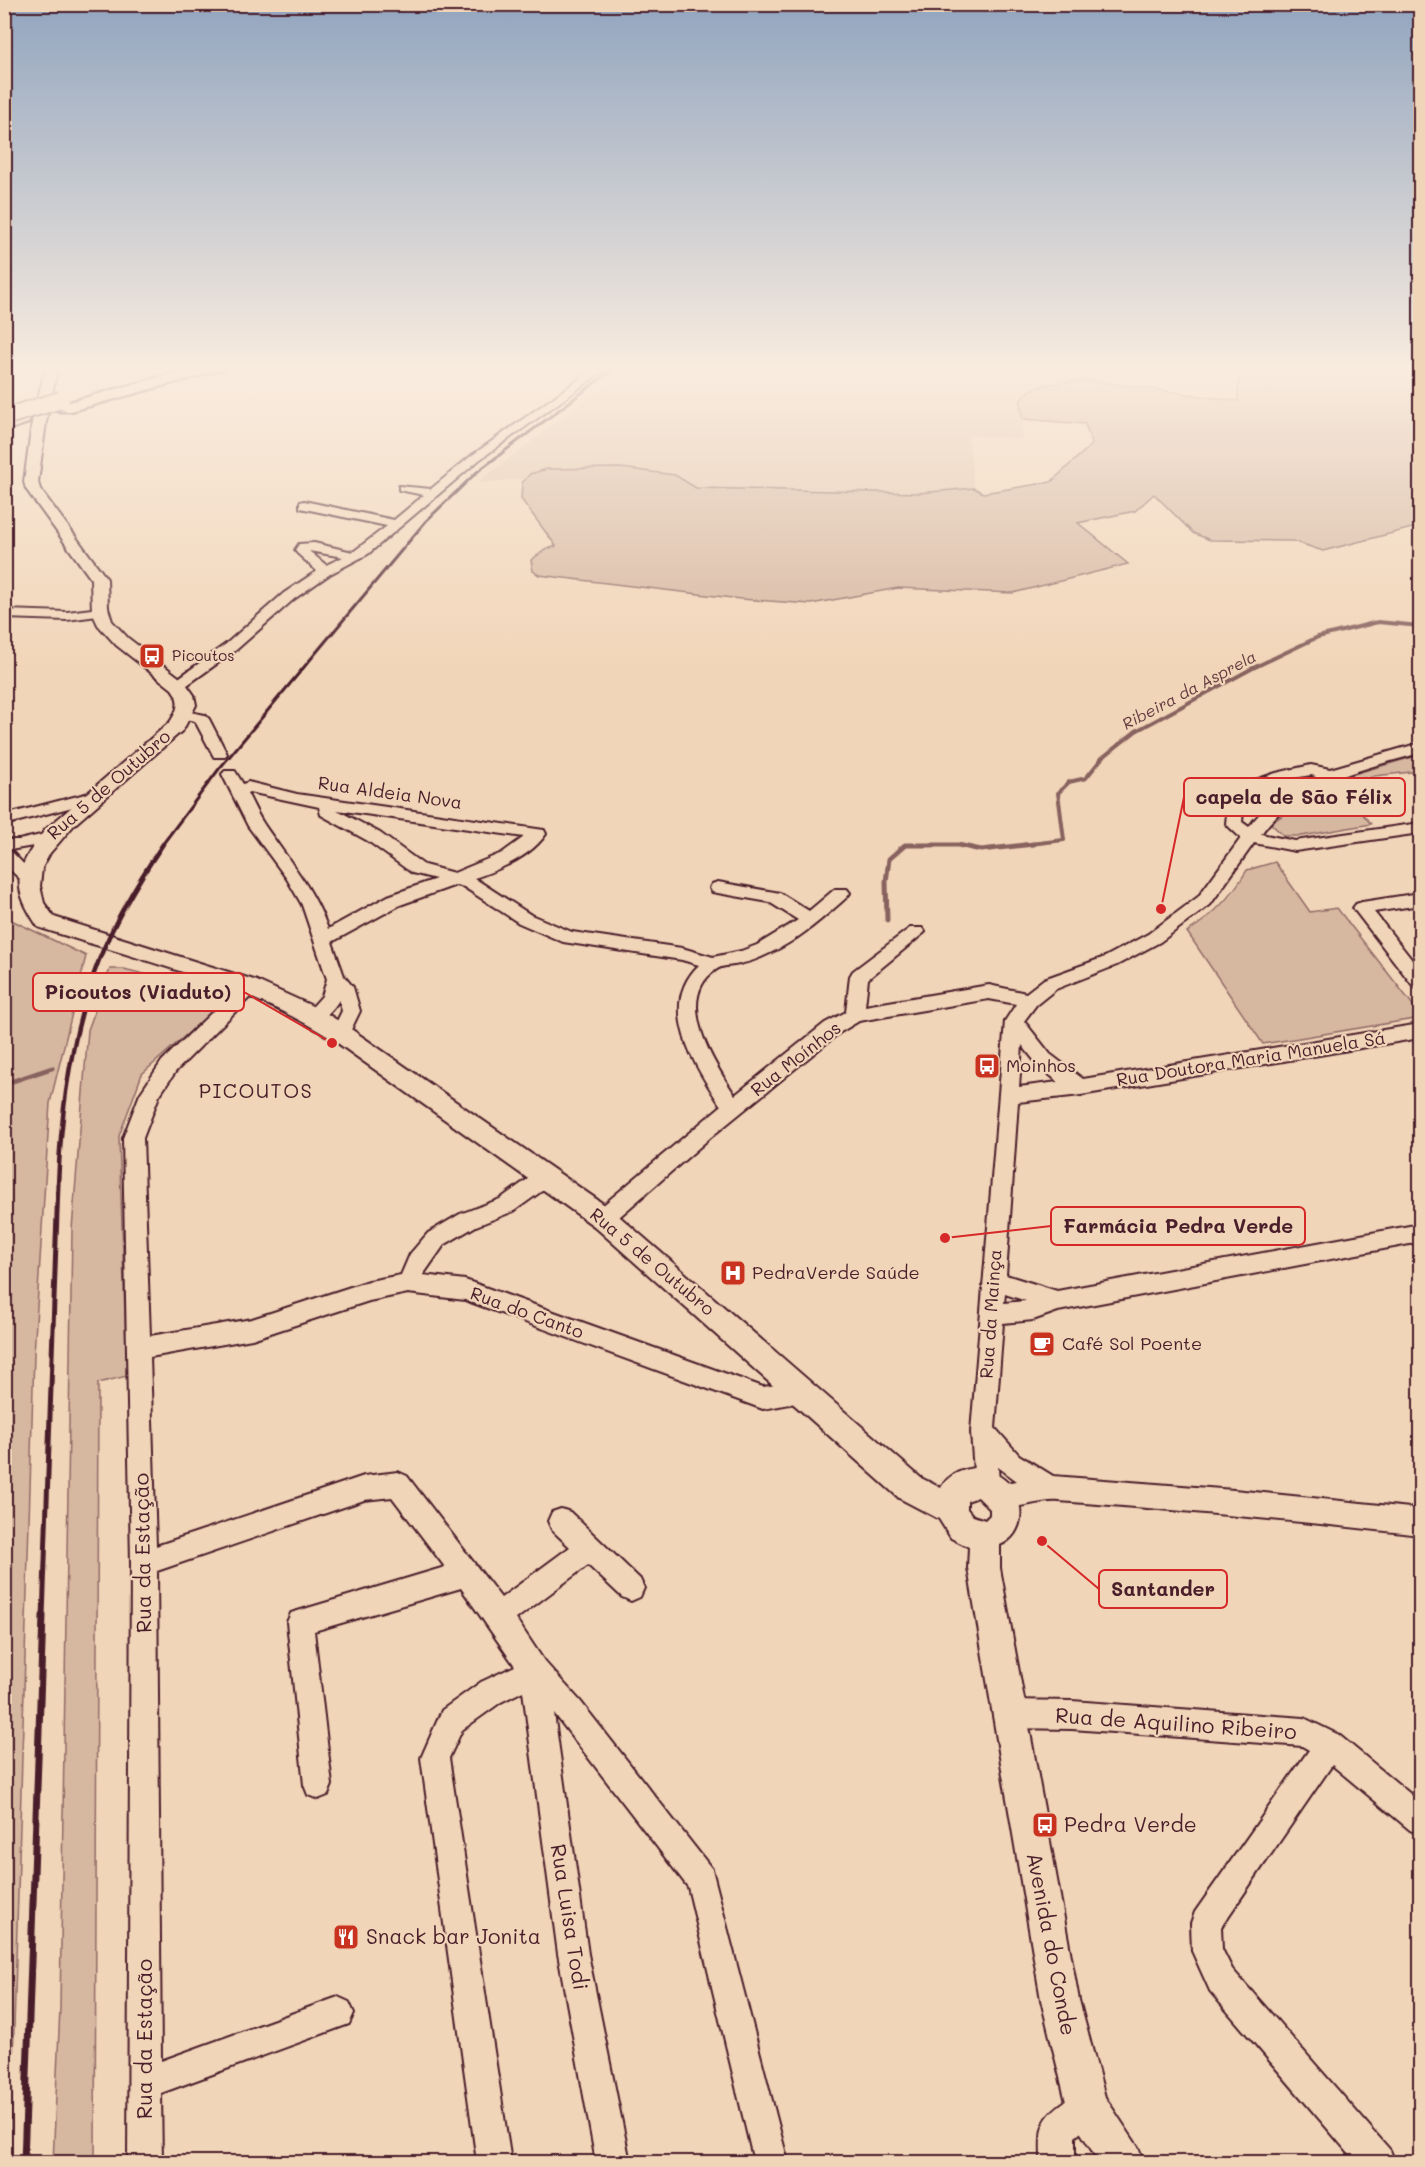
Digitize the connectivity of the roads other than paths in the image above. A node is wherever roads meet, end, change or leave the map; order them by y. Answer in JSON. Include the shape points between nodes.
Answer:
{"nodes":[{"id":1,"x":33,"y":467,"type":"edge"},
{"id":2,"x":465,"y":467,"type":"edge"},
{"id":3,"x":403,"y":488,"type":"dead end"},
{"id":4,"x":434,"y":494,"type":"junction"},
{"id":5,"x":304,"y":505,"type":"dead end"},
{"id":6,"x":396,"y":524,"type":"junction"},
{"id":7,"x":355,"y":556,"type":"junction"},
{"id":8,"x":324,"y":571,"type":"junction"},
{"id":9,"x":100,"y":612,"type":"junction"},
{"id":10,"x":4,"y":614,"type":"edge"},
{"id":11,"x":178,"y":685,"type":"junction"},
{"id":12,"x":185,"y":715,"type":"junction"},
{"id":13,"x":1420,"y":748,"type":"edge"},
{"id":14,"x":219,"y":754,"type":"dead end"},
{"id":15,"x":230,"y":774,"type":"dead end"},
{"id":16,"x":1330,"y":774,"type":"junction"},
{"id":17,"x":238,"y":791,"type":"junction"},
{"id":18,"x":97,"y":796,"type":"junction"},
{"id":19,"x":326,"y":803,"type":"junction"},
{"id":20,"x":12,"y":817,"type":"edge"},
{"id":21,"x":1420,"y":828,"type":"edge"},
{"id":22,"x":47,"y":836,"type":"junction"},
{"id":23,"x":1251,"y":837,"type":"junction"},
{"id":24,"x":4,"y":845,"type":"edge"},
{"id":25,"x":4,"y":854,"type":"edge"},
{"id":26,"x":25,"y":874,"type":"junction"},
{"id":27,"x":456,"y":880,"type":"junction"},
{"id":28,"x":718,"y":888,"type":"dead end"},
{"id":29,"x":841,"y":893,"type":"dead end"},
{"id":30,"x":1420,"y":899,"type":"edge"},
{"id":31,"x":810,"y":920,"type":"junction"},
{"id":32,"x":916,"y":932,"type":"dead end"},
{"id":33,"x":323,"y":939,"type":"junction"},
{"id":34,"x":711,"y":964,"type":"junction"},
{"id":35,"x":336,"y":978,"type":"junction"},
{"id":36,"x":1420,"y":982,"type":"edge"},
{"id":37,"x":249,"y":987,"type":"junction"},
{"id":38,"x":1029,"y":1000,"type":"junction"},
{"id":39,"x":855,"y":1015,"type":"junction"},
{"id":40,"x":313,"y":1016,"type":"junction"},
{"id":41,"x":1014,"y":1021,"type":"junction"},
{"id":42,"x":1420,"y":1032,"type":"edge"},
{"id":43,"x":340,"y":1033,"type":"junction"},
{"id":44,"x":1081,"y":1087,"type":"junction"},
{"id":45,"x":1007,"y":1096,"type":"junction"},
{"id":46,"x":733,"y":1108,"type":"junction"},
{"id":47,"x":546,"y":1177,"type":"junction"},
{"id":48,"x":603,"y":1218,"type":"junction"},
{"id":49,"x":1420,"y":1233,"type":"edge"},
{"id":50,"x":994,"y":1281,"type":"junction"},
{"id":51,"x":408,"y":1284,"type":"junction"},
{"id":52,"x":1057,"y":1301,"type":"junction"},
{"id":53,"x":992,"y":1314,"type":"junction"},
{"id":54,"x":140,"y":1348,"type":"junction"},
{"id":55,"x":803,"y":1392,"type":"junction"},
{"id":56,"x":983,"y":1432,"type":"junction"},
{"id":57,"x":1050,"y":1488,"type":"junction"},
{"id":58,"x":993,"y":1490,"type":"junction"},
{"id":59,"x":950,"y":1508,"type":"junction"},
{"id":60,"x":1416,"y":1515,"type":"edge"},
{"id":61,"x":561,"y":1521,"type":"dead end"},
{"id":62,"x":985,"y":1536,"type":"junction"},
{"id":63,"x":590,"y":1548,"type":"junction"},
{"id":64,"x":144,"y":1563,"type":"junction"},
{"id":65,"x":465,"y":1574,"type":"junction"},
{"id":66,"x":631,"y":1588,"type":"dead end"},
{"id":67,"x":498,"y":1616,"type":"junction"},
{"id":68,"x":534,"y":1671,"type":"junction"},
{"id":69,"x":1010,"y":1714,"type":"junction"},
{"id":70,"x":1329,"y":1746,"type":"junction"},
{"id":71,"x":318,"y":1785,"type":"dead end"},
{"id":72,"x":1420,"y":1820,"type":"edge"},
{"id":73,"x":338,"y":2013,"type":"dead end"},
{"id":74,"x":145,"y":2083,"type":"junction"},
{"id":75,"x":1087,"y":2106,"type":"junction"},
{"id":76,"x":145,"y":2163,"type":"edge"},
{"id":77,"x":494,"y":2163,"type":"edge"},
{"id":78,"x":613,"y":2163,"type":"edge"},
{"id":79,"x":771,"y":2163,"type":"edge"},
{"id":80,"x":1058,"y":2163,"type":"edge"},
{"id":81,"x":1123,"y":2163,"type":"edge"},
{"id":82,"x":1378,"y":2163,"type":"edge"}],
"edges":[{"from":1,"to":9,"type":"main road","via":[[31,482],[36,496],[99,579]]},
{"from":2,"to":4,"type":"street"},
{"from":3,"to":4,"type":"street"},
{"from":4,"to":6,"type":"street"},
{"from":5,"to":6,"type":"street"},
{"from":6,"to":7,"type":"street"},
{"from":7,"to":8,"type":"street"},
{"from":7,"to":8,"type":"street","via":[[303,547],[301,550]]},
{"from":8,"to":11,"type":"street"},
{"from":9,"to":10,"type":"street","via":[[67,616]]},
{"from":9,"to":11,"type":"main road","via":[[120,639]]},
{"from":11,"to":12,"type":"main road","name":"Rua 5 de Outubro","via":[[188,703]]},
{"from":12,"to":14,"type":"street","name":"Rua 5 de Outubro","via":[[204,722]]},
{"from":12,"to":18,"type":"main road","name":"Rua 5 de Outubro"},
{"from":13,"to":16,"type":"street"},
{"from":15,"to":17,"type":"street"},
{"from":16,"to":23,"type":"street","via":[[1264,816]]},
{"from":16,"to":23,"type":"street","via":[[1311,770],[1247,788],[1236,801],[1234,824]]},
{"from":17,"to":19,"type":"street","name":"Rua Aldeia Nova","via":[[248,787]]},
{"from":17,"to":33,"type":"street","via":[[255,826],[311,905]]},
{"from":18,"to":20,"type":"street"},
{"from":18,"to":22,"type":"main road","name":"Rua 5 de Outubro"},
{"from":19,"to":27,"type":"street","via":[[327,811],[374,837],[418,869]]},
{"from":19,"to":27,"type":"street","name":"Rua Aldeia Nova","via":[[538,834],[525,847]]},
{"from":20,"to":22,"type":"street","via":[[36,818]]},
{"from":21,"to":23,"type":"street","via":[[1295,846]]},
{"from":22,"to":24,"type":"street","via":[[19,845]]},
{"from":22,"to":26,"type":"main road","name":"Rua 5 de Outubro","via":[[34,852]]},
{"from":23,"to":38,"type":"street","via":[[1196,908],[1154,938],[1111,961],[1050,984]]},
{"from":25,"to":26,"type":"street"},
{"from":26,"to":37,"type":"main road","name":"Rua 5 de Outubro","via":[[28,902],[46,922]]},
{"from":27,"to":33,"type":"street","via":[[406,895]]},
{"from":27,"to":34,"type":"street","via":[[470,883],[525,920],[569,938],[682,954]]},
{"from":28,"to":31,"type":"street","via":[[774,897]]},
{"from":29,"to":31,"type":"street"},
{"from":30,"to":36,"type":"street","via":[[1362,908]]},
{"from":31,"to":34,"type":"street","via":[[784,940],[746,957]]},
{"from":32,"to":39,"type":"street","via":[[859,976]]},
{"from":33,"to":35,"type":"street"},
{"from":34,"to":46,"type":"street","via":[[692,984],[687,1005],[689,1024],[714,1080]]},
{"from":35,"to":40,"type":"street","via":[[330,999]]},
{"from":35,"to":43,"type":"street","via":[[344,987],[351,1011]]},
{"from":37,"to":40,"type":"main road","name":"Rua 5 de Outubro"},
{"from":37,"to":54,"type":"street","name":"Rua da Estação","via":[[169,1066],[150,1094],[133,1138]]},
{"from":38,"to":39,"type":"street","name":"Rua Moínhos","via":[[989,992]]},
{"from":38,"to":41,"type":"street"},
{"from":39,"to":46,"type":"street","name":"Rua Moínhos","via":[[832,1028]]},
{"from":40,"to":43,"type":"main road","name":"Rua 5 de Outubro"},
{"from":41,"to":44,"type":"street","via":[[1046,1065]]},
{"from":41,"to":45,"type":"street","name":"Rua da Mainça"},
{"from":42,"to":44,"type":"street","name":"Rua Doutora Maria Manuela Sá"},
{"from":43,"to":47,"type":"main road","name":"Rua 5 de Outubro"},
{"from":44,"to":45,"type":"street","name":"Rua Doutora Maria Manuela Sá"},
{"from":45,"to":50,"type":"street","name":"Rua da Mainça"},
{"from":46,"to":48,"type":"street","name":"Rua Moínhos"},
{"from":47,"to":48,"type":"main road","name":"Rua 5 de Outubro"},
{"from":47,"to":51,"type":"street","via":[[507,1205],[468,1220],[436,1239],[418,1261]]},
{"from":48,"to":55,"type":"main road","name":"Rua 5 de Outubro"},
{"from":49,"to":52,"type":"street"},
{"from":50,"to":52,"type":"street"},
{"from":50,"to":53,"type":"street","name":"Rua da Mainça"},
{"from":51,"to":54,"type":"street","name":"Rua do Canto","via":[[369,1291],[252,1329]]},
{"from":51,"to":55,"type":"street","name":"Rua do Canto","via":[[465,1290],[763,1398]]},
{"from":52,"to":53,"type":"street","via":[[1033,1310]]},
{"from":53,"to":56,"type":"street","name":"Rua da Mainça"},
{"from":54,"to":64,"type":"street","name":"Rua da Estação"},
{"from":55,"to":59,"type":"main road","name":"Rua 5 de Outubro","via":[[910,1488]]},
{"from":56,"to":57,"type":"street","via":[[1010,1463]]},
{"from":56,"to":58,"type":"street","name":"Rua da Mainça"},
{"from":57,"to":58,"type":"street"},
{"from":57,"to":60,"type":"street"},
{"from":58,"to":59,"type":"main road","via":[[969,1483],[961,1486],[951,1499]]},
{"from":58,"to":62,"type":"main road","via":[[1005,1505],[1005,1521],[994,1534]]},
{"from":59,"to":62,"type":"main road","via":[[958,1526]]},
{"from":61,"to":63,"type":"street"},
{"from":62,"to":69,"type":"main road","name":"Avenida do Conde","via":[[984,1568]]},
{"from":63,"to":66,"type":"street"},
{"from":63,"to":67,"type":"street"},
{"from":64,"to":65,"type":"street","via":[[364,1488],[398,1484]]},
{"from":64,"to":74,"type":"street","name":"Rua da Estação"},
{"from":65,"to":67,"type":"street"},
{"from":65,"to":71,"type":"street","via":[[300,1622]]},
{"from":67,"to":68,"type":"street"},
{"from":68,"to":77,"type":"street","via":[[491,1692],[452,1720],[435,1758]]},
{"from":68,"to":78,"type":"street","name":"Rua Luisa Todi","via":[[573,1954]]},
{"from":68,"to":79,"type":"street","via":[[571,1712],[701,1880]]},
{"from":69,"to":70,"type":"street","name":"Rua de Aquilino Ribeiro","via":[[1304,1732]]},
{"from":69,"to":75,"type":"main road","name":"Avenida do Conde","via":[[1060,2000]]},
{"from":70,"to":72,"type":"street","name":"Rua de Aquilino Ribeiro"},
{"from":70,"to":82,"type":"street","via":[[1206,1923],[1207,1951],[1221,1980]]},
{"from":73,"to":74,"type":"street"},
{"from":74,"to":76,"type":"street","name":"Rua da Estação"},
{"from":75,"to":80,"type":"street","via":[[1059,2129]]},
{"from":75,"to":81,"type":"main road","name":"Avenida do Conde"}]}
